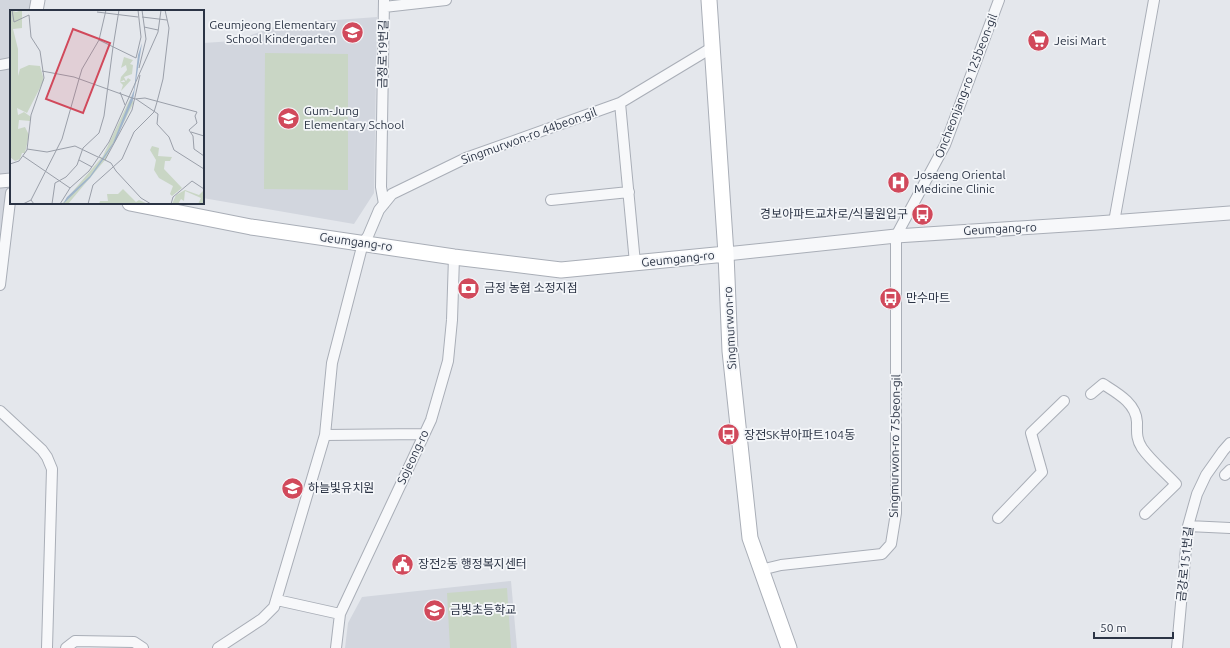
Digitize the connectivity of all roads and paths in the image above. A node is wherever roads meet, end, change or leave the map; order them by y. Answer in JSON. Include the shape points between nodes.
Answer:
{"nodes":[{"id":1,"x":38,"y":0,"type":"edge"},
{"id":2,"x":446,"y":0,"type":"edge"},
{"id":3,"x":709,"y":0,"type":"edge"},
{"id":4,"x":999,"y":0,"type":"edge"},
{"id":5,"x":1154,"y":0,"type":"edge"},
{"id":6,"x":384,"y":4,"type":"edge"},
{"id":7,"x":36,"y":10,"type":"edge"},
{"id":8,"x":713,"y":46,"type":"junction"},
{"id":9,"x":10,"y":63,"type":"edge"},
{"id":10,"x":0,"y":65,"type":"edge"},
{"id":11,"x":620,"y":103,"type":"junction"},
{"id":12,"x":10,"y":180,"type":"edge"},
{"id":13,"x":0,"y":181,"type":"edge"},
{"id":14,"x":629,"y":192,"type":"junction"},
{"id":15,"x":552,"y":200,"type":"dead end"},
{"id":16,"x":10,"y":201,"type":"edge"},
{"id":17,"x":135,"y":204,"type":"edge"},
{"id":18,"x":384,"y":204,"type":"junction"},
{"id":19,"x":1230,"y":213,"type":"edge"},
{"id":20,"x":1114,"y":222,"type":"junction"},
{"id":21,"x":896,"y":236,"type":"junction"},
{"id":22,"x":363,"y":243,"type":"junction"},
{"id":23,"x":726,"y":254,"type":"junction"},
{"id":24,"x":454,"y":257,"type":"junction"},
{"id":25,"x":635,"y":263,"type":"junction"},
{"id":26,"x":0,"y":285,"type":"edge"},
{"id":27,"x":1091,"y":394,"type":"dead end"},
{"id":28,"x":1064,"y":401,"type":"dead end"},
{"id":29,"x":0,"y":411,"type":"edge"},
{"id":30,"x":424,"y":434,"type":"junction"},
{"id":31,"x":325,"y":435,"type":"junction"},
{"id":32,"x":1230,"y":443,"type":"edge"},
{"id":33,"x":1145,"y":514,"type":"dead end"},
{"id":34,"x":998,"y":518,"type":"dead end"},
{"id":35,"x":1188,"y":526,"type":"junction"},
{"id":36,"x":1230,"y":528,"type":"edge"},
{"id":37,"x":761,"y":570,"type":"junction"},
{"id":38,"x":277,"y":600,"type":"junction"},
{"id":39,"x":340,"y":614,"type":"junction"},
{"id":40,"x":47,"y":648,"type":"edge"},
{"id":41,"x":66,"y":648,"type":"edge"},
{"id":42,"x":143,"y":648,"type":"edge"},
{"id":43,"x":218,"y":648,"type":"edge"},
{"id":44,"x":336,"y":648,"type":"edge"},
{"id":45,"x":789,"y":648,"type":"edge"},
{"id":46,"x":1177,"y":648,"type":"edge"}],
"edges":[{"from":1,"to":7,"type":"street"},
{"from":2,"to":6,"type":"street"},
{"from":3,"to":8,"type":"main road","name":"Singmurwon-ro"},
{"from":4,"to":21,"type":"street","name":"Oncheonjang-ro 125beon-gil","via":[[945,145]]},
{"from":5,"to":20,"type":"street"},
{"from":6,"to":18,"type":"street","name":"금정로19번길","via":[[381,187]]},
{"from":8,"to":11,"type":"street","name":"Singmurwon-ro 44beon-gil"},
{"from":8,"to":23,"type":"main road","name":"Singmurwon-ro"},
{"from":9,"to":10,"type":"street"},
{"from":11,"to":14,"type":"street"},
{"from":11,"to":18,"type":"street","name":"Singmurwon-ro 44beon-gil","via":[[466,158],[392,194]]},
{"from":12,"to":13,"type":"street"},
{"from":14,"to":15,"type":"street"},
{"from":14,"to":25,"type":"street"},
{"from":16,"to":26,"type":"street"},
{"from":17,"to":22,"type":"main road","name":"Geumgang-ro","via":[[251,227]]},
{"from":18,"to":22,"type":"street","name":"Singmurwon-ro 44beon-gil"},
{"from":19,"to":20,"type":"street","name":"Geumgang-ro"},
{"from":20,"to":21,"type":"street","name":"Geumgang-ro"},
{"from":21,"to":23,"type":"street","name":"Geumgang-ro"},
{"from":21,"to":37,"type":"street","name":"Singmurwon-ro 75beon-gil","via":[[896,513],[891,544],[882,554],[780,565]]},
{"from":22,"to":24,"type":"main road","name":"Geumgang-ro"},
{"from":22,"to":31,"type":"street","name":"Singmurwon-ro 44beon-gil","via":[[332,363]]},
{"from":23,"to":25,"type":"main road","name":"Geumgang-ro"},
{"from":23,"to":37,"type":"main road","name":"Singmurwon-ro","via":[[730,351],[750,538]]},
{"from":24,"to":25,"type":"main road","name":"Geumgang-ro","via":[[561,270]]},
{"from":24,"to":30,"type":"street","name":"Sojeong-ro","via":[[448,360],[431,420]]},
{"from":27,"to":33,"type":"street","via":[[1103,384],[1125,398],[1137,420],[1136,434],[1142,448],[1176,484]]},
{"from":28,"to":34,"type":"street","via":[[1031,433],[1042,472]]},
{"from":29,"to":40,"type":"street","via":[[42,450],[52,469]]},
{"from":30,"to":31,"type":"street"},
{"from":30,"to":39,"type":"street","name":"Sojeong-ro"},
{"from":31,"to":38,"type":"street","name":"Singmurwon-ro 44beon-gil"},
{"from":32,"to":35,"type":"street","name":"금강로151번길","via":[[1206,475],[1197,494]]},
{"from":35,"to":36,"type":"street"},
{"from":35,"to":46,"type":"street","name":"금강로151번길"},
{"from":37,"to":45,"type":"main road","name":"Singmurwon-ro"},
{"from":38,"to":39,"type":"street"},
{"from":38,"to":43,"type":"street","via":[[262,619]]},
{"from":39,"to":44,"type":"street","name":"Sojeong-ro"},
{"from":41,"to":42,"type":"street","via":[[76,640],[134,642]]}]}
